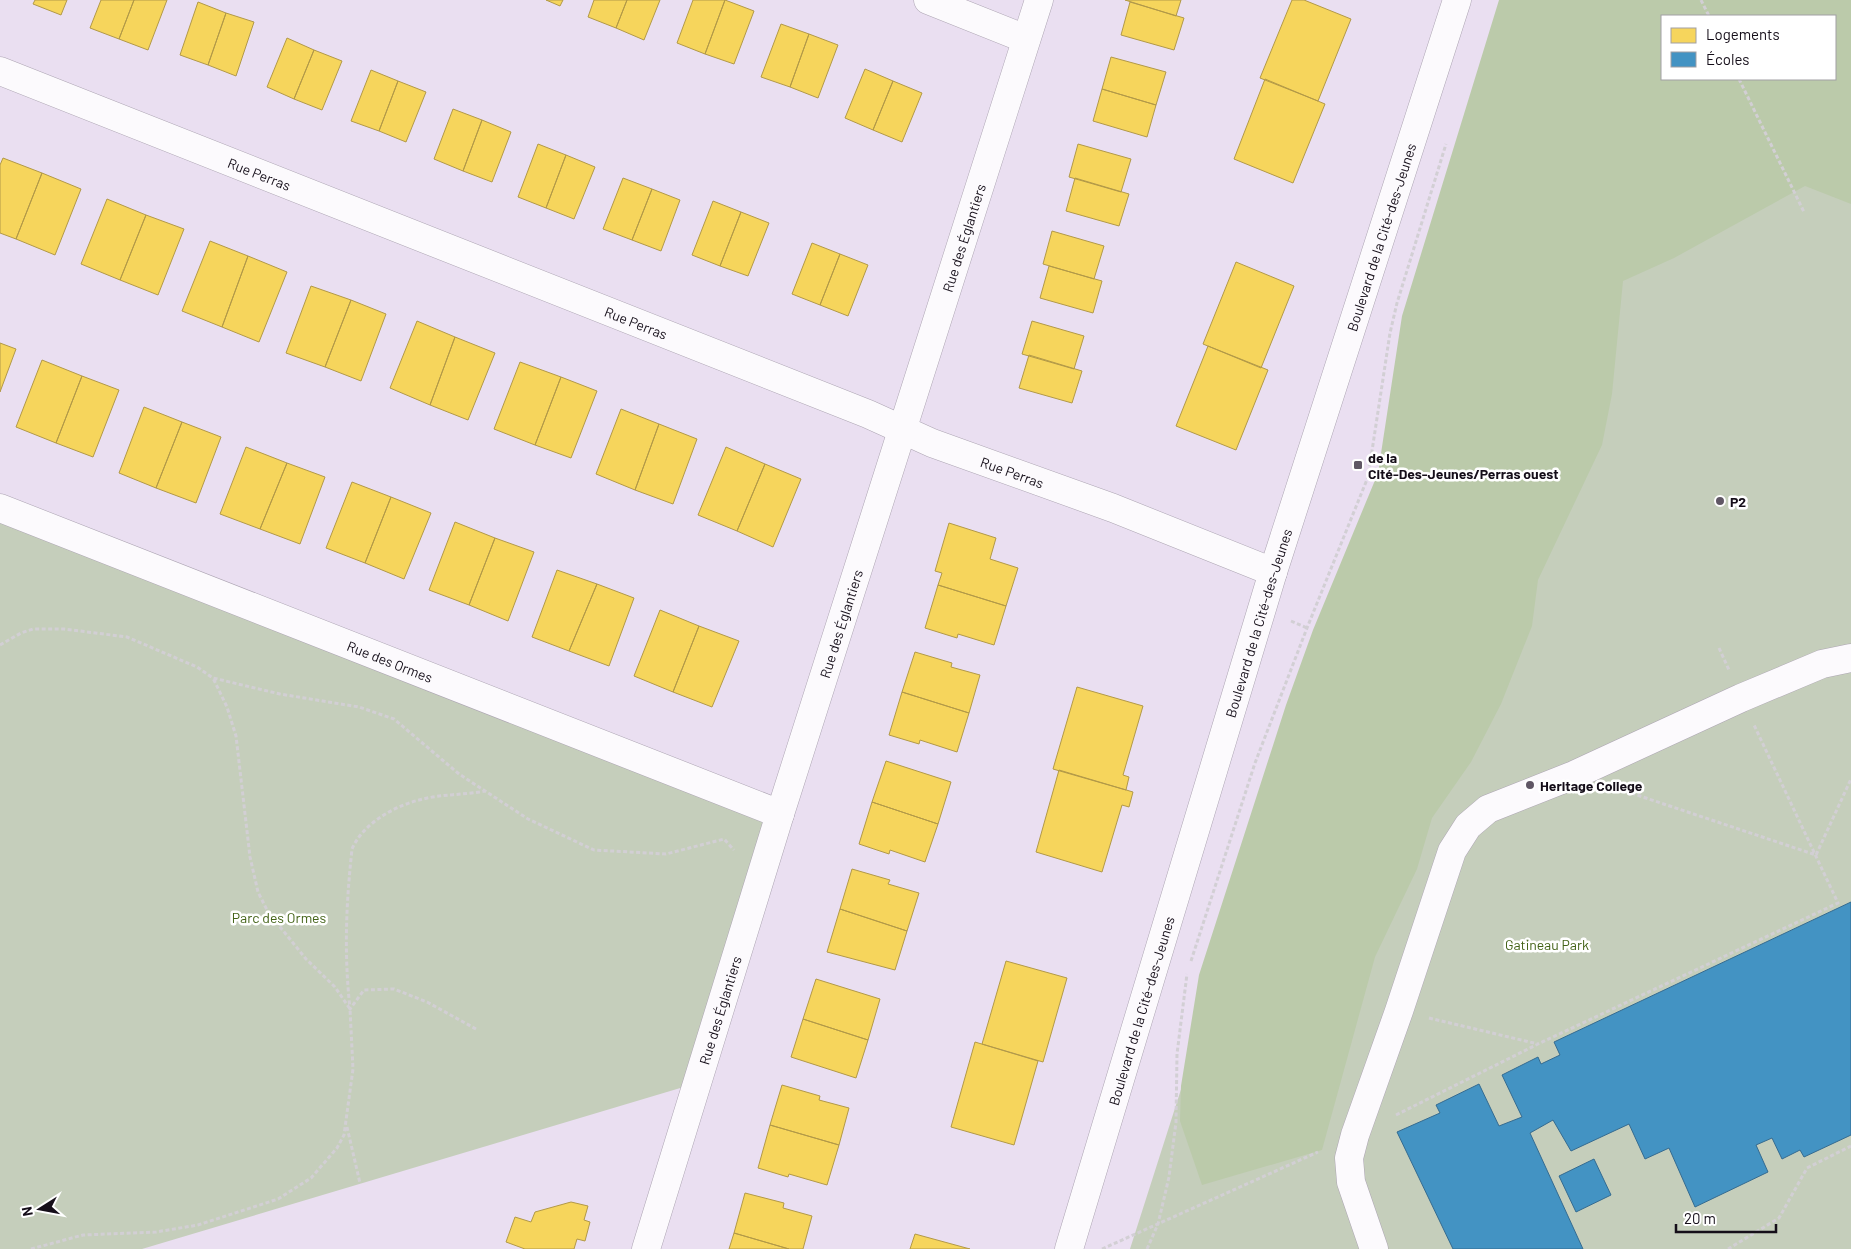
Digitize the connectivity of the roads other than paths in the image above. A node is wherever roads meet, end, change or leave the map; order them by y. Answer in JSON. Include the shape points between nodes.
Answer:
{"nodes":[{"id":1,"x":928,"y":0,"type":"edge"},
{"id":2,"x":1039,"y":0,"type":"edge"},
{"id":3,"x":1457,"y":0,"type":"edge"},
{"id":4,"x":1026,"y":39,"type":"junction"},
{"id":5,"x":0,"y":71,"type":"edge"},
{"id":6,"x":901,"y":429,"type":"junction"},
{"id":7,"x":0,"y":508,"type":"edge"},
{"id":8,"x":1273,"y":572,"type":"junction"},
{"id":9,"x":1851,"y":658,"type":"edge"},
{"id":10,"x":780,"y":814,"type":"junction"},
{"id":11,"x":646,"y":1249,"type":"edge"},
{"id":12,"x":1069,"y":1249,"type":"edge"},
{"id":13,"x":1374,"y":1249,"type":"edge"}],
"edges":[{"from":1,"to":4,"type":"street"},
{"from":2,"to":4,"type":"street","name":"Rue des Églantiers"},
{"from":3,"to":8,"type":"street","name":"Boulevard de la Cité-des-Jeunes"},
{"from":4,"to":6,"type":"street","name":"Rue des Églantiers"},
{"from":5,"to":6,"type":"street","name":"Rue Perras"},
{"from":6,"to":8,"type":"street","name":"Rue Perras"},
{"from":6,"to":10,"type":"street","name":"Rue des Églantiers"},
{"from":7,"to":10,"type":"street","name":"Rue des Ormes"},
{"from":8,"to":12,"type":"street","name":"Boulevard de la Cité-des-Jeunes"},
{"from":9,"to":13,"type":"street","via":[[1822,664],[1741,698],[1574,775],[1488,809],[1468,826],[1452,852],[1349,1158],[1351,1182]]},
{"from":10,"to":11,"type":"street","name":"Rue des Églantiers"}]}
